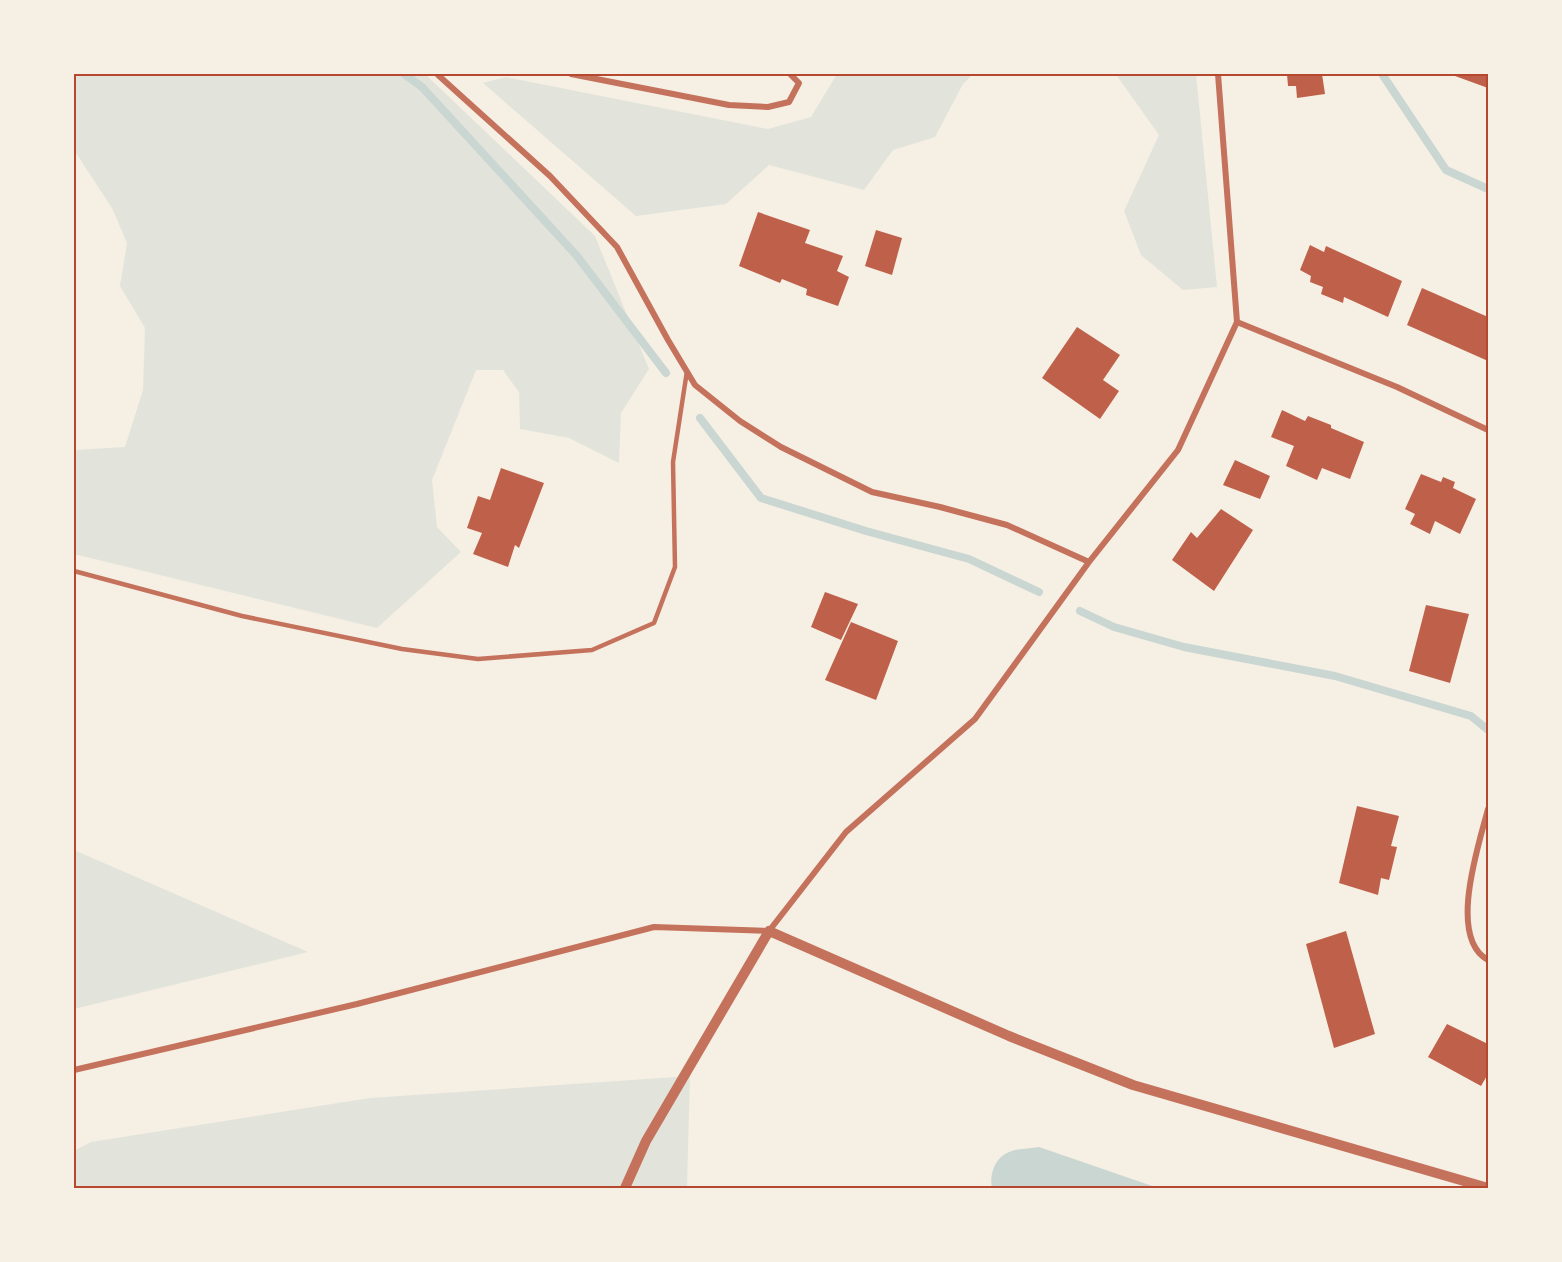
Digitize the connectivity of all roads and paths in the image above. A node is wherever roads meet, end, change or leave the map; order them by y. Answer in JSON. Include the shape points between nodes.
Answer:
{"nodes":[{"id":1,"x":440,"y":74,"type":"edge"},
{"id":2,"x":571,"y":74,"type":"edge"},
{"id":3,"x":790,"y":74,"type":"edge"},
{"id":4,"x":1218,"y":74,"type":"edge"},
{"id":5,"x":1238,"y":322,"type":"junction"},
{"id":6,"x":687,"y":371,"type":"junction"},
{"id":7,"x":1488,"y":430,"type":"edge"},
{"id":8,"x":1089,"y":562,"type":"junction"},
{"id":9,"x":74,"y":571,"type":"edge"},
{"id":10,"x":1488,"y":809,"type":"edge"},
{"id":11,"x":769,"y":931,"type":"junction"},
{"id":12,"x":1488,"y":960,"type":"edge"},
{"id":13,"x":74,"y":1070,"type":"edge"},
{"id":14,"x":625,"y":1188,"type":"edge"},
{"id":15,"x":1488,"y":1188,"type":"edge"}],
"edges":[{"from":1,"to":6,"type":"street","via":[[550,176],[618,247]]},
{"from":2,"to":3,"type":"street","via":[[729,105],[768,107],[789,102],[799,83]]},
{"from":4,"to":5,"type":"street"},
{"from":5,"to":7,"type":"street","via":[[1397,387]]},
{"from":5,"to":8,"type":"street","via":[[1178,450]]},
{"from":6,"to":8,"type":"street","via":[[695,385],[740,421],[781,447],[872,492],[1007,525]]},
{"from":6,"to":9,"type":"lane","via":[[673,462],[675,567],[654,623],[592,650],[478,659],[402,649],[242,616]]},
{"from":8,"to":11,"type":"street","via":[[975,719],[846,832]]},
{"from":10,"to":12,"type":"street","via":[[1473,867],[1467,914],[1471,942]]},
{"from":11,"to":13,"type":"street","via":[[654,927],[357,1004]]},
{"from":11,"to":14,"type":"street","via":[[646,1141]]},
{"from":11,"to":15,"type":"street","via":[[1009,1036],[1133,1085]]}]}
